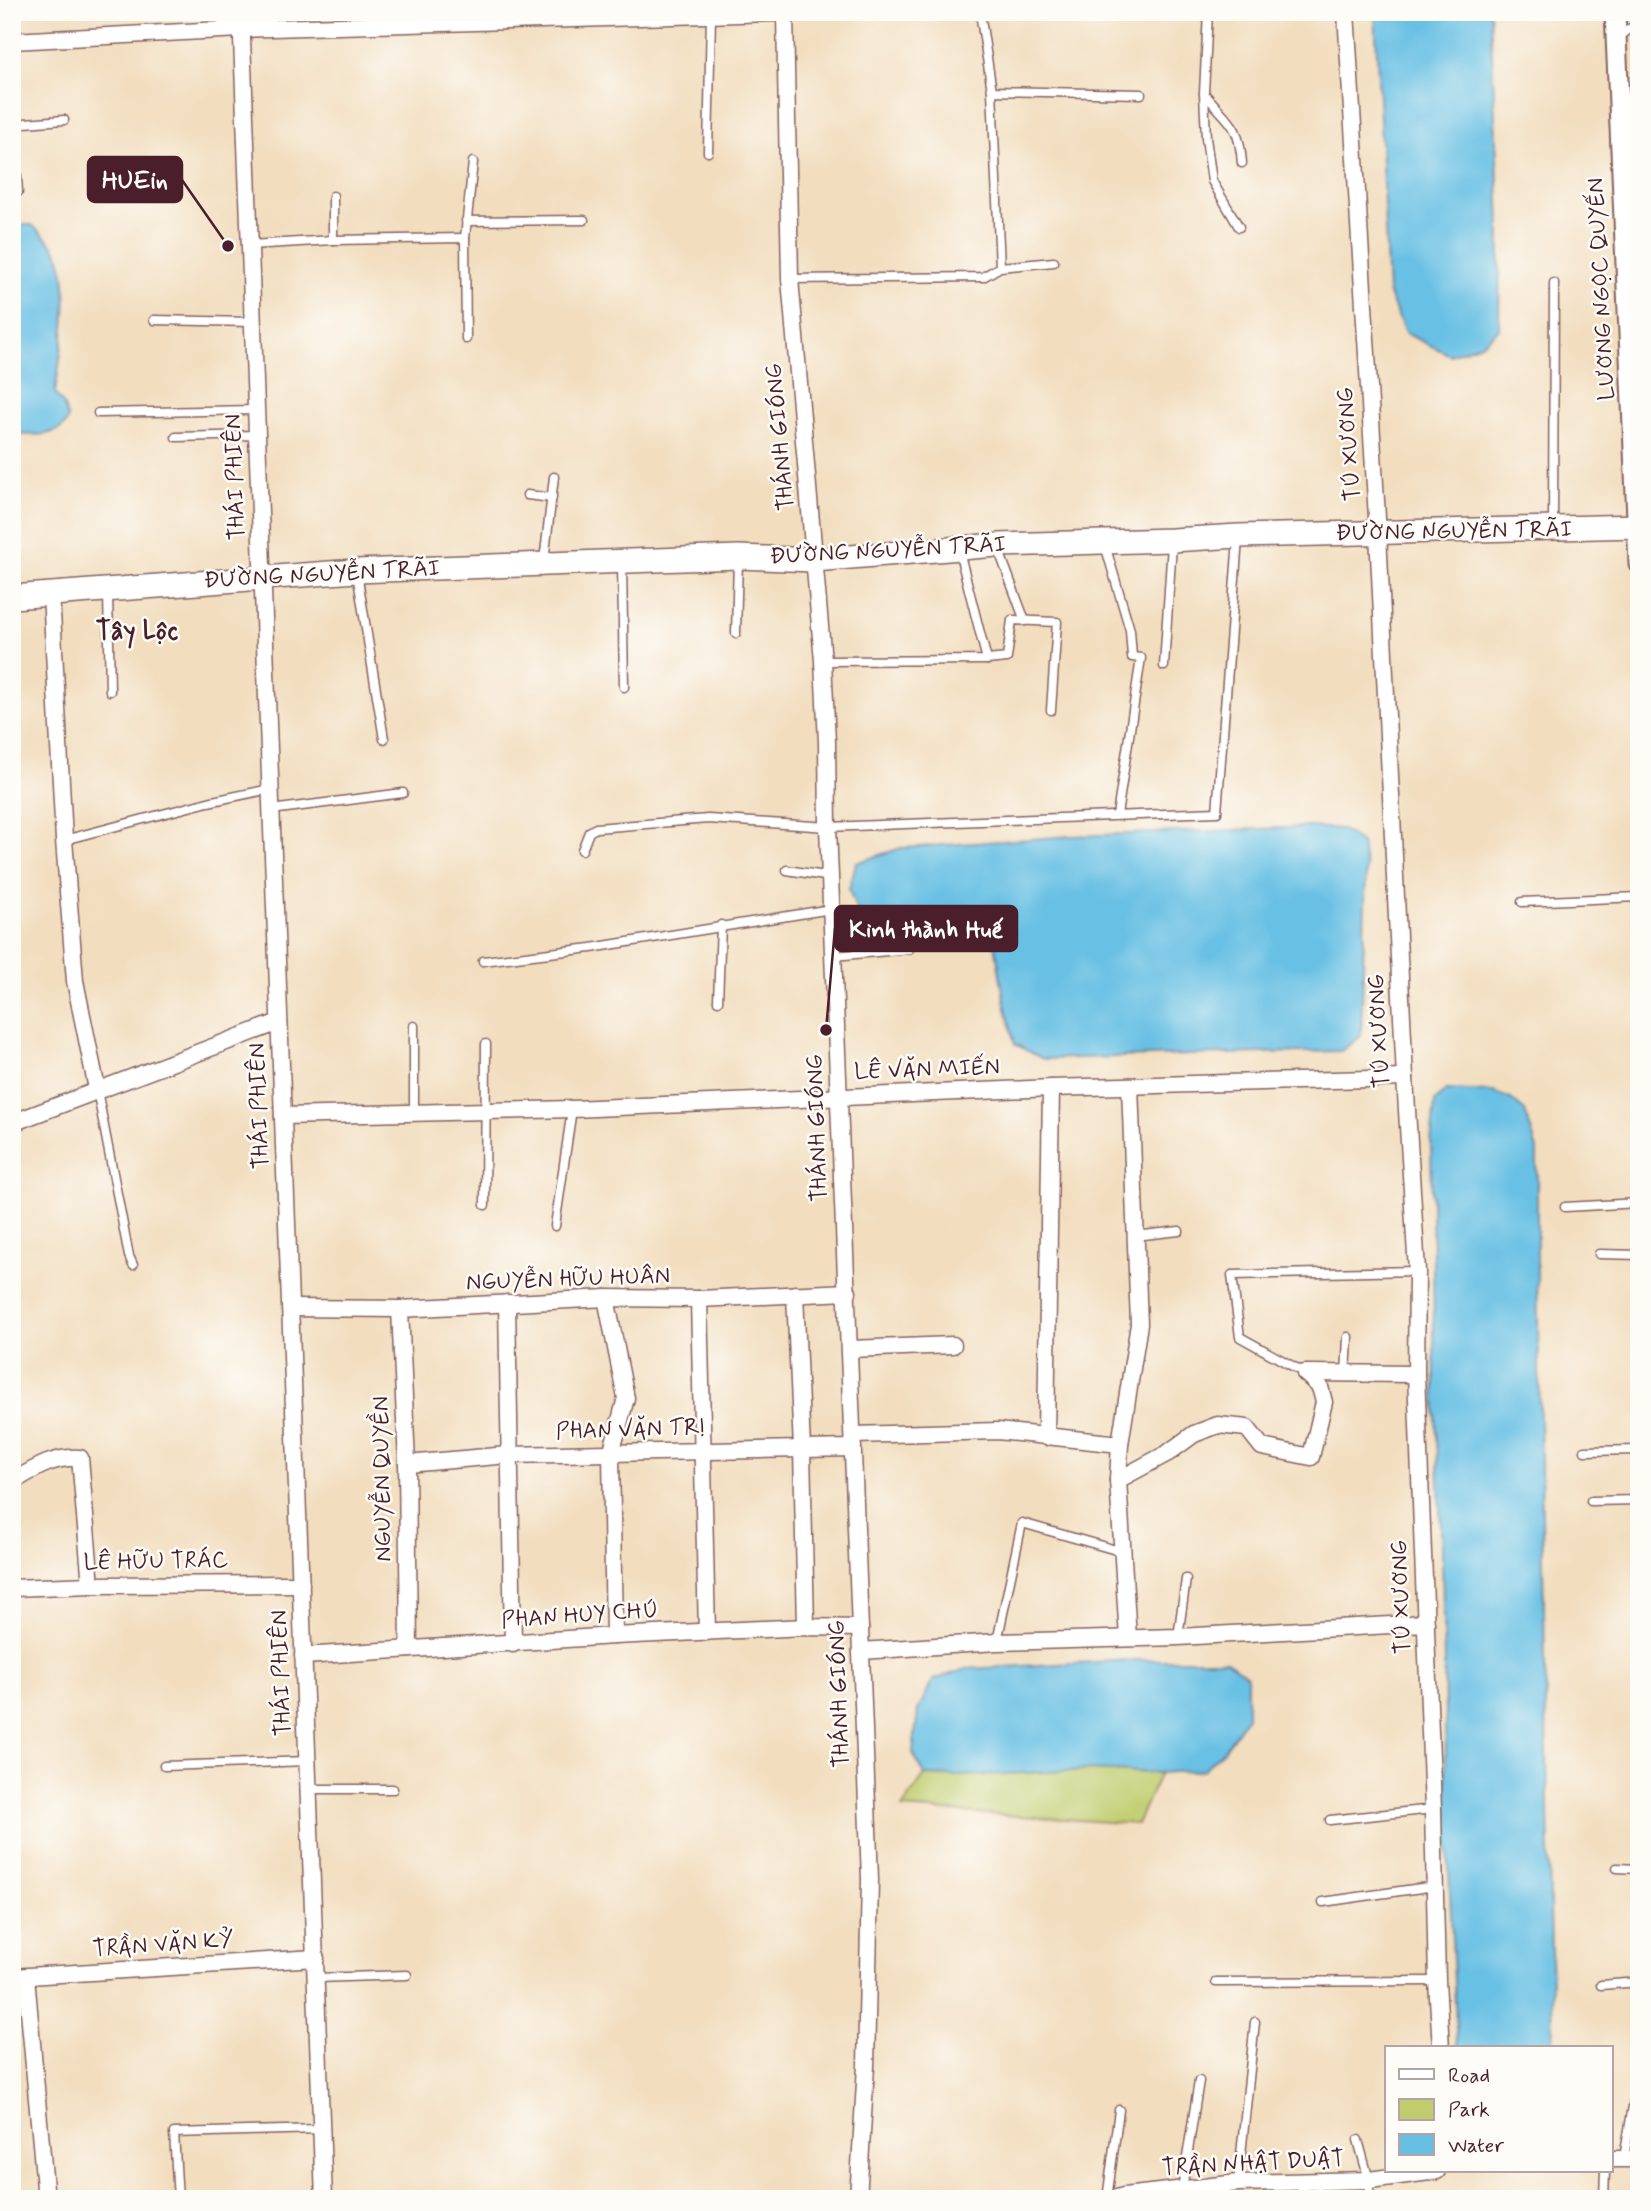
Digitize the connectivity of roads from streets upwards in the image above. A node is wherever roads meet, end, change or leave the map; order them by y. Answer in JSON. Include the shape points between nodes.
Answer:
{"nodes":[{"id":1,"x":240,"y":12,"type":"edge"},
{"id":2,"x":806,"y":12,"type":"edge"},
{"id":3,"x":1346,"y":12,"type":"edge"},
{"id":4,"x":1615,"y":12,"type":"edge"},
{"id":5,"x":785,"y":14,"type":"edge"},
{"id":6,"x":562,"y":16,"type":"edge"},
{"id":7,"x":241,"y":29,"type":"junction"},
{"id":8,"x":12,"y":41,"type":"edge"},
{"id":9,"x":1638,"y":526,"type":"edge"},
{"id":10,"x":1378,"y":534,"type":"junction"},
{"id":11,"x":814,"y":560,"type":"junction"},
{"id":12,"x":1639,"y":564,"type":"edge"},
{"id":13,"x":262,"y":578,"type":"junction"},
{"id":14,"x":51,"y":593,"type":"junction"},
{"id":15,"x":12,"y":597,"type":"edge"},
{"id":16,"x":279,"y":1022,"type":"junction"},
{"id":17,"x":1405,"y":1078,"type":"junction"},
{"id":18,"x":1130,"y":1086,"type":"junction"},
{"id":19,"x":1051,"y":1088,"type":"junction"},
{"id":20,"x":97,"y":1089,"type":"junction"},
{"id":21,"x":840,"y":1097,"type":"junction"},
{"id":22,"x":283,"y":1116,"type":"junction"},
{"id":23,"x":12,"y":1123,"type":"edge"},
{"id":24,"x":848,"y":1292,"type":"junction"},
{"id":25,"x":795,"y":1294,"type":"junction"},
{"id":26,"x":606,"y":1298,"type":"junction"},
{"id":27,"x":699,"y":1298,"type":"junction"},
{"id":28,"x":507,"y":1303,"type":"junction"},
{"id":29,"x":290,"y":1308,"type":"junction"},
{"id":30,"x":400,"y":1309,"type":"junction"},
{"id":31,"x":953,"y":1345,"type":"dead end"},
{"id":32,"x":850,"y":1349,"type":"junction"},
{"id":33,"x":1416,"y":1374,"type":"junction"},
{"id":34,"x":1046,"y":1437,"type":"junction"},
{"id":35,"x":853,"y":1441,"type":"junction"},
{"id":36,"x":1119,"y":1444,"type":"junction"},
{"id":37,"x":802,"y":1449,"type":"junction"},
{"id":38,"x":703,"y":1450,"type":"junction"},
{"id":39,"x":611,"y":1454,"type":"junction"},
{"id":40,"x":508,"y":1455,"type":"junction"},
{"id":41,"x":407,"y":1464,"type":"junction"},
{"id":42,"x":1118,"y":1480,"type":"junction"},
{"id":43,"x":12,"y":1482,"type":"edge"},
{"id":44,"x":301,"y":1584,"type":"junction"},
{"id":45,"x":92,"y":1585,"type":"junction"},
{"id":46,"x":12,"y":1588,"type":"edge"},
{"id":47,"x":1426,"y":1623,"type":"junction"},
{"id":48,"x":806,"y":1627,"type":"junction"},
{"id":49,"x":860,"y":1629,"type":"junction"},
{"id":50,"x":707,"y":1632,"type":"junction"},
{"id":51,"x":614,"y":1636,"type":"junction"},
{"id":52,"x":1128,"y":1638,"type":"junction"},
{"id":53,"x":513,"y":1644,"type":"junction"},
{"id":54,"x":409,"y":1649,"type":"junction"},
{"id":55,"x":861,"y":1651,"type":"junction"},
{"id":56,"x":303,"y":1656,"type":"junction"},
{"id":57,"x":316,"y":1958,"type":"junction"},
{"id":58,"x":19,"y":1977,"type":"edge"},
{"id":59,"x":1441,"y":2046,"type":"edge"},
{"id":60,"x":1429,"y":2172,"type":"edge"},
{"id":61,"x":1302,"y":2190,"type":"edge"},
{"id":62,"x":1120,"y":2198,"type":"edge"},
{"id":63,"x":46,"y":2199,"type":"edge"},
{"id":64,"x":324,"y":2199,"type":"edge"},
{"id":65,"x":858,"y":2199,"type":"edge"}],
"edges":[{"from":1,"to":7,"type":"street","name":"THÁI PHIÊN"},
{"from":2,"to":5,"type":"street"},
{"from":3,"to":10,"type":"street","name":"TÚ XƯƠNG"},
{"from":4,"to":9,"type":"street","name":"LƯƠNG NGỌC QUYẾN"},
{"from":5,"to":6,"type":"street"},
{"from":5,"to":11,"type":"street","name":"THÁNH GIÓNG","via":[[790,279]]},
{"from":6,"to":7,"type":"street"},
{"from":7,"to":8,"type":"street"},
{"from":7,"to":13,"type":"street","name":"THÁI PHIÊN"},
{"from":9,"to":10,"type":"main road","name":"ĐƯỜNG NGUYỄN TRÃI"},
{"from":9,"to":12,"type":"street","name":"LƯƠNG NGỌC QUYẾN"},
{"from":10,"to":11,"type":"main road","name":"ĐƯỜNG NGUYỄN TRÃI","via":[[996,545]]},
{"from":10,"to":17,"type":"street","name":"TÚ XƯƠNG"},
{"from":11,"to":13,"type":"main road","name":"ĐƯỜNG NGUYỄN TRÃI","via":[[622,560]]},
{"from":11,"to":21,"type":"street","name":"THÁNH GIÓNG","via":[[827,742]]},
{"from":13,"to":14,"type":"main road","name":"ĐƯỜNG NGUYỄN TRÃI"},
{"from":13,"to":16,"type":"street","name":"THÁI PHIÊN"},
{"from":14,"to":15,"type":"main road","name":"ĐƯỜNG NGUYỄN TRÃI"},
{"from":14,"to":20,"type":"street","via":[[75,981]]},
{"from":16,"to":20,"type":"street"},
{"from":16,"to":22,"type":"street","name":"THÁI PHIÊN"},
{"from":17,"to":18,"type":"street","name":"LÊ VĂN MIẾN"},
{"from":17,"to":33,"type":"street","name":"TÚ XƯƠNG","via":[[1418,1272]]},
{"from":18,"to":19,"type":"street","name":"LÊ VĂN MIẾN"},
{"from":18,"to":36,"type":"street","via":[[1139,1324]]},
{"from":19,"to":21,"type":"street","name":"LÊ VĂN MIẾN"},
{"from":19,"to":34,"type":"street"},
{"from":20,"to":23,"type":"street"},
{"from":21,"to":22,"type":"street","name":"LÊ VĂN MIẾN"},
{"from":21,"to":24,"type":"street","name":"THÁNH GIÓNG"},
{"from":22,"to":29,"type":"street","name":"THÁI PHIÊN"},
{"from":24,"to":25,"type":"street","name":"NGUYỄN HỮU HUÂN"},
{"from":24,"to":32,"type":"street","name":"THÁNH GIÓNG"},
{"from":25,"to":27,"type":"street","name":"NGUYỄN HỮU HUÂN"},
{"from":25,"to":37,"type":"street"},
{"from":26,"to":27,"type":"street","name":"NGUYỄN HỮU HUÂN"},
{"from":26,"to":28,"type":"street","name":"NGUYỄN HỮU HUÂN"},
{"from":26,"to":39,"type":"street","via":[[626,1398]]},
{"from":27,"to":38,"type":"street"},
{"from":28,"to":30,"type":"street","name":"NGUYỄN HỮU HUÂN"},
{"from":28,"to":40,"type":"street"},
{"from":29,"to":30,"type":"street","name":"NGUYỄN HỮU HUÂN"},
{"from":29,"to":44,"type":"street","name":"THÁI PHIÊN"},
{"from":30,"to":41,"type":"street","name":"NGUYỄN QUYỀN"},
{"from":31,"to":32,"type":"street"},
{"from":32,"to":35,"type":"street","name":"THÁNH GIÓNG"},
{"from":33,"to":42,"type":"street","via":[[1304,1373],[1320,1387],[1324,1402],[1311,1457],[1262,1447],[1247,1428],[1218,1425],[1194,1434]]},
{"from":33,"to":47,"type":"street","name":"TÚ XƯƠNG"},
{"from":34,"to":35,"type":"street","name":"PHAN VĂN TRỊ","via":[[998,1432]]},
{"from":34,"to":36,"type":"street","name":"PHAN VĂN TRỊ"},
{"from":35,"to":37,"type":"street","name":"PHAN VĂN TRỊ"},
{"from":35,"to":49,"type":"street","name":"THÁNH GIÓNG"},
{"from":36,"to":42,"type":"street"},
{"from":37,"to":38,"type":"street","name":"PHAN VĂN TRỊ"},
{"from":37,"to":48,"type":"street"},
{"from":38,"to":39,"type":"street","name":"PHAN VĂN TRỊ"},
{"from":38,"to":50,"type":"street"},
{"from":39,"to":40,"type":"street","name":"PHAN VĂN TRỊ"},
{"from":39,"to":51,"type":"street"},
{"from":40,"to":41,"type":"street","name":"PHAN VĂN TRỊ"},
{"from":40,"to":53,"type":"street"},
{"from":41,"to":54,"type":"street","name":"NGUYỄN QUYỀN"},
{"from":42,"to":52,"type":"street"},
{"from":43,"to":45,"type":"street","via":[[52,1460],[80,1458]]},
{"from":44,"to":45,"type":"street","name":"LÊ HỮU TRÁC"},
{"from":44,"to":56,"type":"street","name":"THÁI PHIÊN"},
{"from":45,"to":46,"type":"street","name":"LÊ HỮU TRÁC"},
{"from":47,"to":52,"type":"street"},
{"from":47,"to":59,"type":"street","name":"TÚ XƯƠNG"},
{"from":48,"to":49,"type":"street","name":"PHAN HUY CHÚ"},
{"from":48,"to":50,"type":"street","name":"PHAN HUY CHÚ"},
{"from":49,"to":55,"type":"street","name":"THÁNH GIÓNG"},
{"from":50,"to":51,"type":"street","name":"PHAN HUY CHÚ"},
{"from":51,"to":53,"type":"street","name":"PHAN HUY CHÚ"},
{"from":52,"to":55,"type":"street"},
{"from":53,"to":54,"type":"street","name":"PHAN HUY CHÚ"},
{"from":54,"to":56,"type":"street","name":"PHAN HUY CHÚ"},
{"from":55,"to":65,"type":"street","name":"THÁNH GIÓNG","via":[[870,1880]]},
{"from":56,"to":57,"type":"street","name":"THÁI PHIÊN"},
{"from":57,"to":58,"type":"street","name":"TRẦN VĂN KỶ"},
{"from":57,"to":64,"type":"street","name":"THÁI PHIÊN"},
{"from":58,"to":63,"type":"street"},
{"from":60,"to":61,"type":"street","name":"TRẦN NHẬT DUẬT"},
{"from":61,"to":62,"type":"street","name":"TRẦN NHẬT DUẬT","via":[[1238,2183]]}]}
